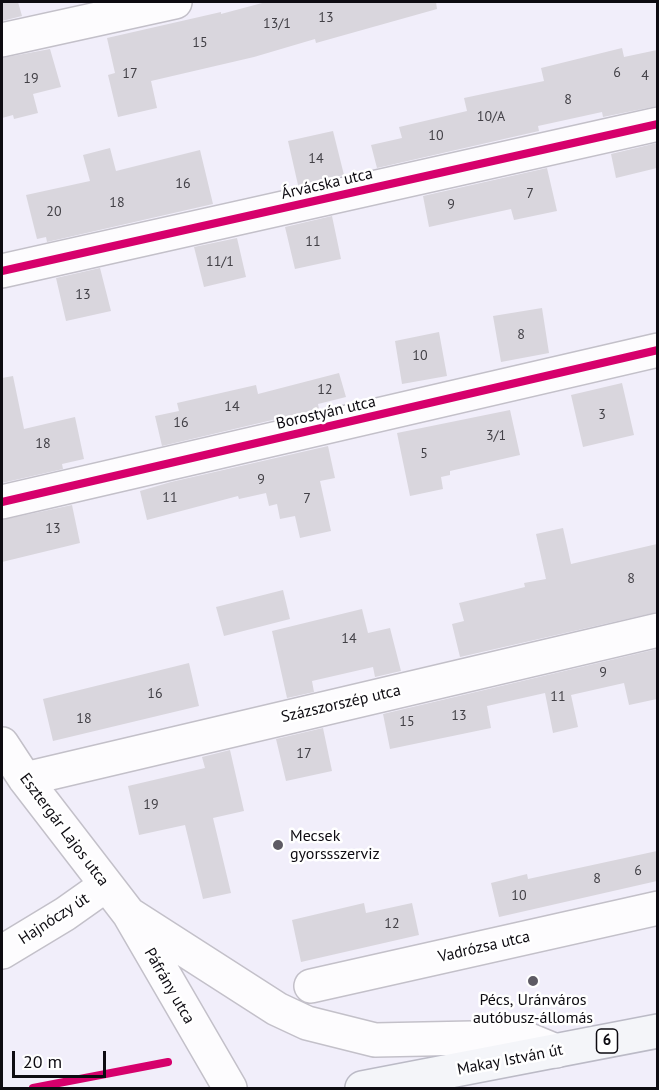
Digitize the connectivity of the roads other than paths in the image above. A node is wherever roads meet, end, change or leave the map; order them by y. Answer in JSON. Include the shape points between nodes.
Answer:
{"nodes":[{"id":1,"x":175,"y":2,"type":"edge"},
{"id":2,"x":2,"y":40,"type":"edge"},
{"id":3,"x":657,"y":124,"type":"edge"},
{"id":4,"x":2,"y":271,"type":"edge"},
{"id":5,"x":657,"y":350,"type":"edge"},
{"id":6,"x":2,"y":502,"type":"edge"},
{"id":7,"x":657,"y":630,"type":"edge"},
{"id":8,"x":2,"y":744,"type":"edge"},
{"id":9,"x":25,"y":779,"type":"junction"},
{"id":10,"x":106,"y":885,"type":"junction"},
{"id":11,"x":657,"y":908,"type":"edge"},
{"id":12,"x":129,"y":914,"type":"junction"},
{"id":13,"x":2,"y":952,"type":"edge"},
{"id":14,"x":311,"y":986,"type":"dead end"},
{"id":15,"x":657,"y":1032,"type":"edge"},
{"id":16,"x":556,"y":1051,"type":"junction"},
{"id":17,"x":230,"y":1089,"type":"edge"},
{"id":18,"x":362,"y":1089,"type":"edge"}],
"edges":[{"from":1,"to":2,"type":"street"},
{"from":3,"to":4,"type":"street","name":"Árvácska utca"},
{"from":5,"to":6,"type":"street","name":"Borostyán utca"},
{"from":7,"to":9,"type":"street","name":"Százszorszép utca"},
{"from":8,"to":9,"type":"street","name":"Esztergár Lajos utca"},
{"from":9,"to":10,"type":"street","name":"Esztergár Lajos utca"},
{"from":10,"to":12,"type":"street","name":"Esztergár Lajos utca"},
{"from":10,"to":13,"type":"street","name":"Hajnóczy út"},
{"from":11,"to":14,"type":"street","name":"Vadrózsa utca"},
{"from":12,"to":16,"type":"street","via":[[277,1009],[307,1023],[375,1040],[522,1037]]},
{"from":12,"to":17,"type":"street","name":"Páfrány utca"},
{"from":15,"to":16,"type":"main road","name":"Makay István út","number":"6"},
{"from":16,"to":18,"type":"main road","name":"Makay István út","number":"6"}]}
